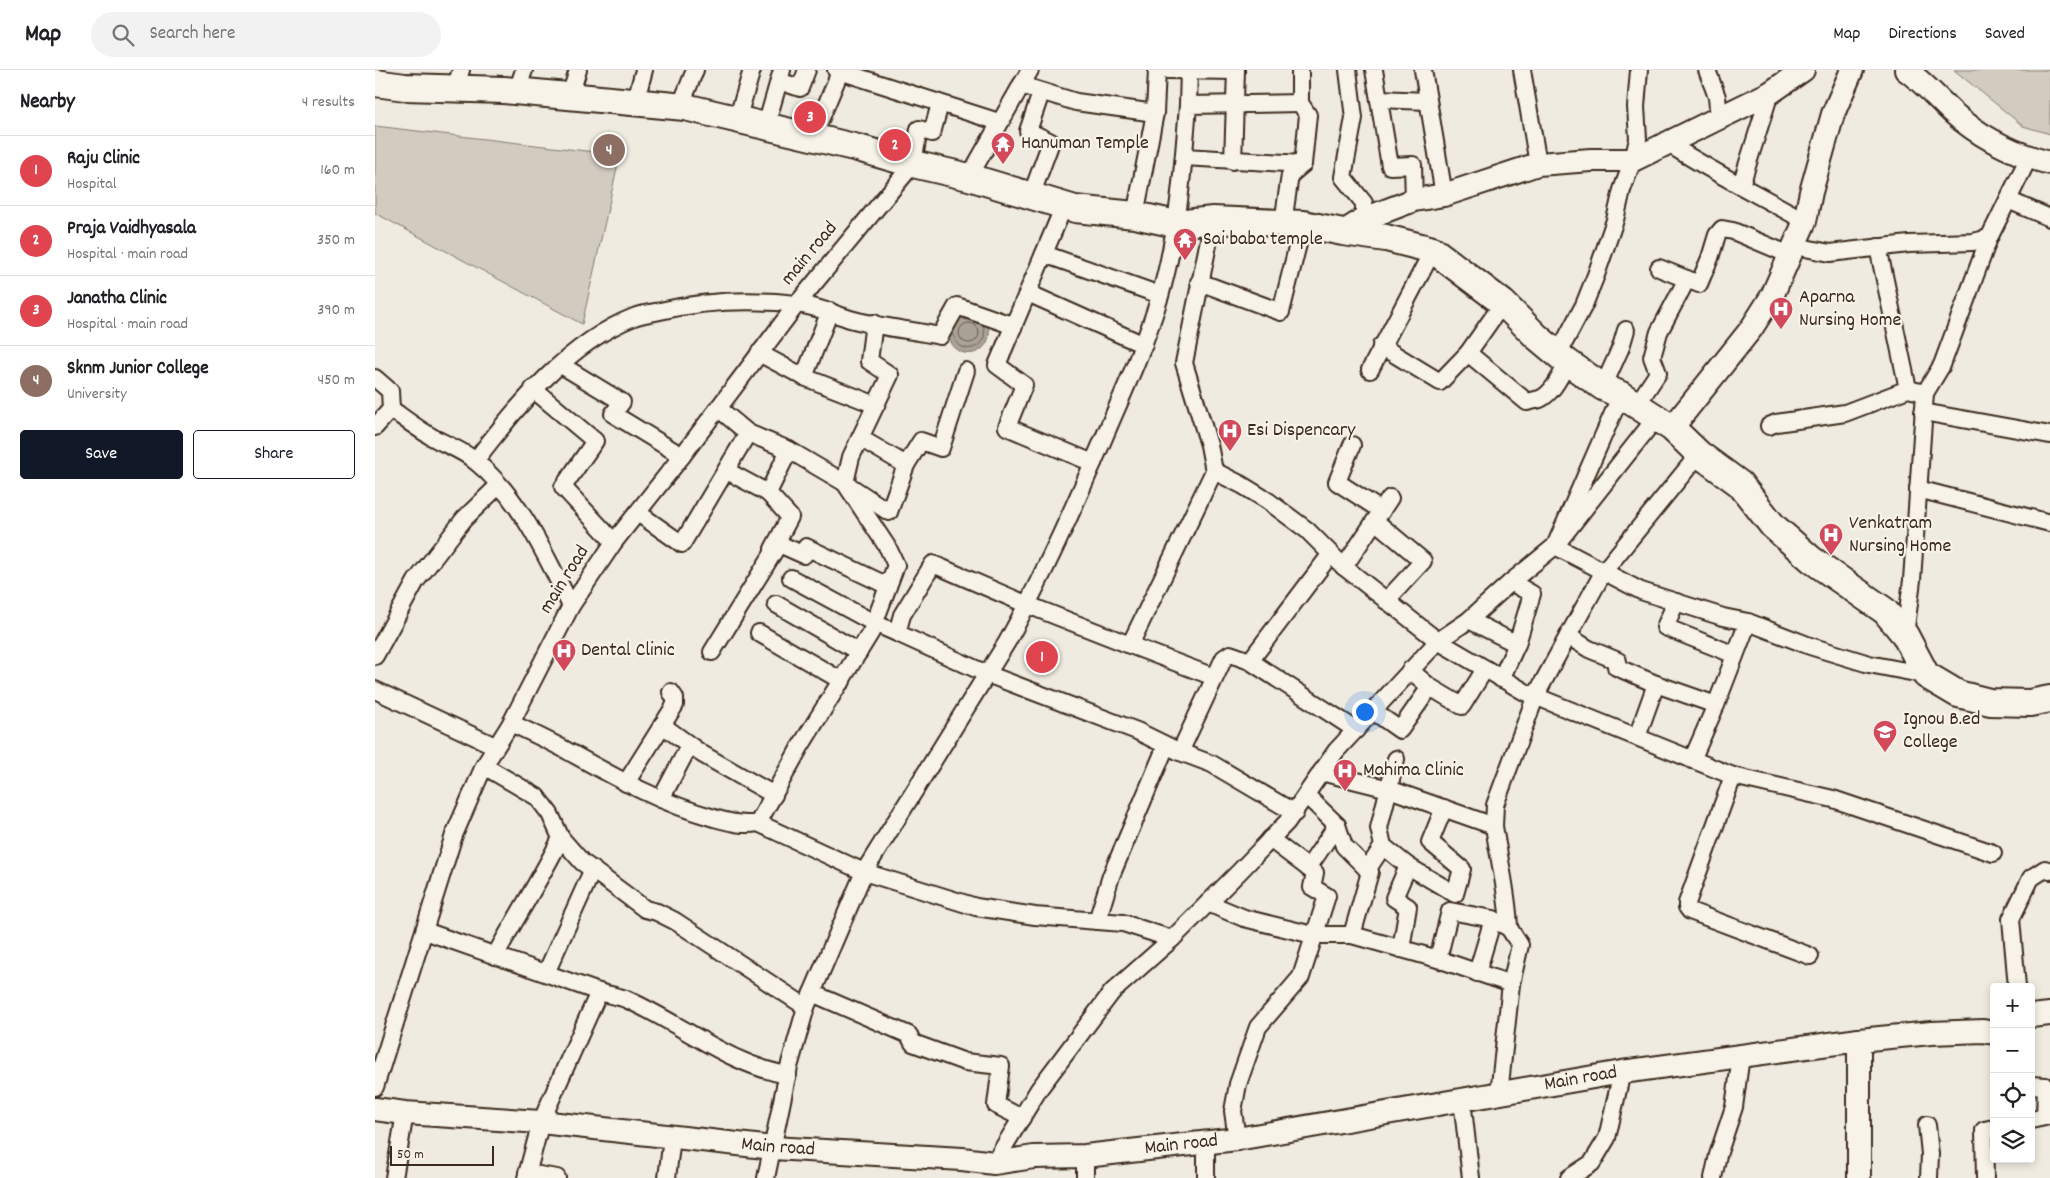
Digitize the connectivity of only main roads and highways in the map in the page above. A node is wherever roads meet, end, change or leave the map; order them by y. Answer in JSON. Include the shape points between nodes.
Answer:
{"nodes":[{"id":1,"x":458,"y":79,"type":"edge"},
{"id":2,"x":521,"y":80,"type":"edge"},
{"id":3,"x":375,"y":83,"type":"edge"},
{"id":4,"x":2050,"y":699,"type":"edge"}],
"edges":[{"from":1,"to":2,"type":"main road"},
{"from":1,"to":3,"type":"main road","via":[[405,87]]},
{"from":2,"to":4,"type":"main road","via":[[570,96],[680,107],[766,126],[969,177],[1075,209],[1135,215],[1177,224],[1213,220],[1293,224],[1386,238],[1433,250],[1503,303],[1562,358],[1637,407],[1740,484],[1773,526],[1812,560],[1885,611],[1905,635],[1926,675],[1958,694],[1990,702],[2030,703]]}]}
